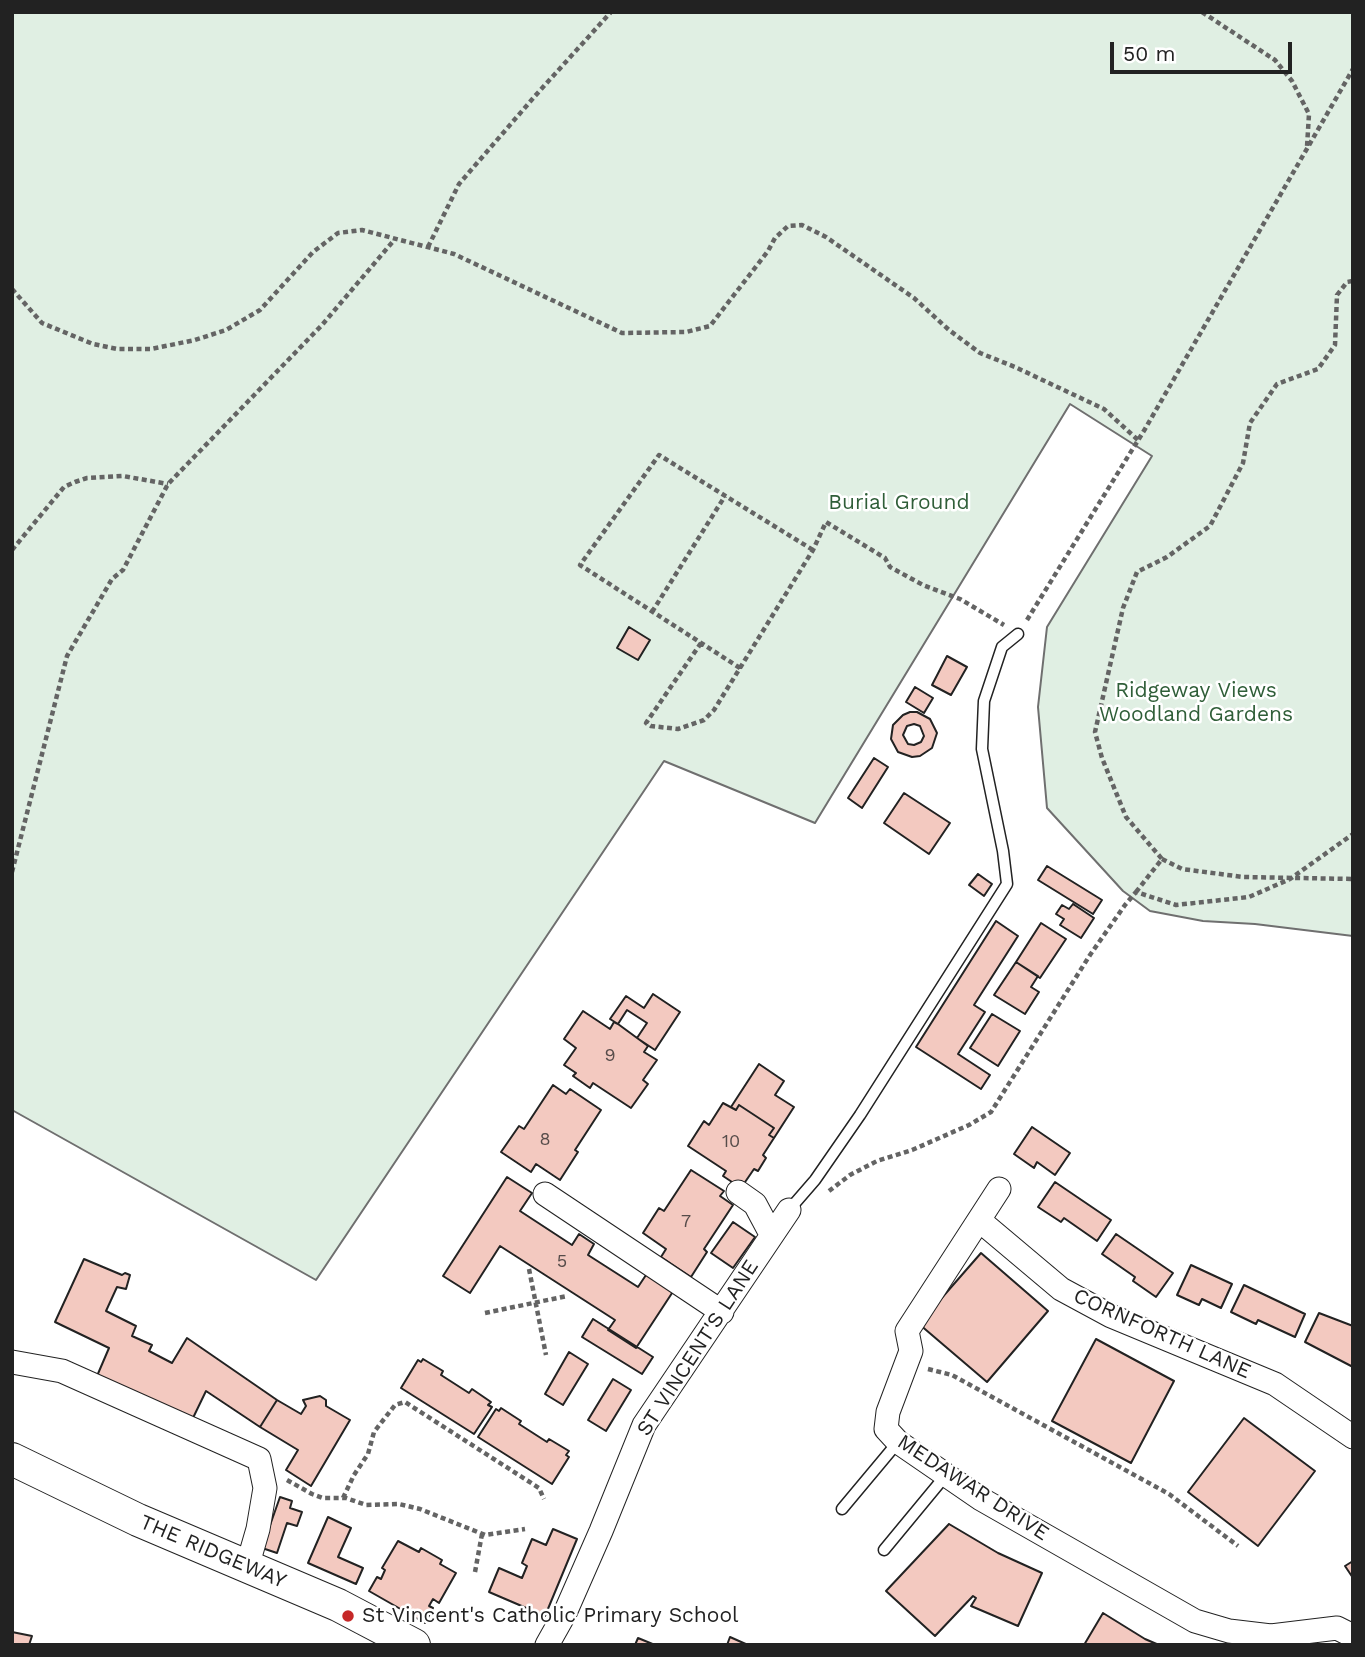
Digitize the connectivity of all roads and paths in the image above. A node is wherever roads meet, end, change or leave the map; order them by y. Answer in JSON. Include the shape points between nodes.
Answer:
{"nodes":[{"id":1,"x":611,"y":12,"type":"edge"},
{"id":2,"x":1202,"y":12,"type":"edge"},
{"id":3,"x":1353,"y":69,"type":"edge"},
{"id":4,"x":1306,"y":151,"type":"junction"},
{"id":5,"x":396,"y":239,"type":"junction"},
{"id":6,"x":428,"y":247,"type":"junction"},
{"id":7,"x":1353,"y":281,"type":"edge"},
{"id":8,"x":12,"y":289,"type":"edge"},
{"id":9,"x":1138,"y":440,"type":"junction"},
{"id":10,"x":168,"y":484,"type":"junction"},
{"id":11,"x":725,"y":496,"type":"junction"},
{"id":12,"x":12,"y":550,"type":"edge"},
{"id":13,"x":813,"y":550,"type":"junction"},
{"id":14,"x":652,"y":612,"type":"junction"},
{"id":15,"x":1018,"y":634,"type":"junction"},
{"id":16,"x":701,"y":643,"type":"junction"},
{"id":17,"x":740,"y":668,"type":"junction"},
{"id":18,"x":1353,"y":834,"type":"edge"},
{"id":19,"x":1162,"y":859,"type":"junction"},
{"id":20,"x":12,"y":872,"type":"edge"},
{"id":21,"x":1290,"y":879,"type":"junction"},
{"id":22,"x":1353,"y":879,"type":"edge"},
{"id":23,"x":1136,"y":892,"type":"junction"},
{"id":24,"x":812,"y":1184,"type":"junction"},
{"id":25,"x":999,"y":1189,"type":"dead end"},
{"id":26,"x":738,"y":1192,"type":"dead end"},
{"id":27,"x":545,"y":1194,"type":"dead end"},
{"id":28,"x":789,"y":1210,"type":"joint"},
{"id":29,"x":979,"y":1220,"type":"junction"},
{"id":30,"x":771,"y":1234,"type":"junction"},
{"id":31,"x":529,"y":1269,"type":"dead end"},
{"id":32,"x":567,"y":1296,"type":"dead end"},
{"id":33,"x":536,"y":1302,"type":"junction"},
{"id":34,"x":722,"y":1312,"type":"junction"},
{"id":35,"x":485,"y":1313,"type":"dead end"},
{"id":36,"x":546,"y":1355,"type":"dead end"},
{"id":37,"x":12,"y":1362,"type":"edge"},
{"id":38,"x":907,"y":1363,"type":"junction"},
{"id":39,"x":1353,"y":1437,"type":"edge"},
{"id":40,"x":898,"y":1442,"type":"junction"},
{"id":41,"x":12,"y":1459,"type":"edge"},
{"id":42,"x":947,"y":1475,"type":"junction"},
{"id":43,"x":263,"y":1478,"type":"junction"},
{"id":44,"x":343,"y":1498,"type":"junction"},
{"id":45,"x":544,"y":1499,"type":"dead end"},
{"id":46,"x":842,"y":1509,"type":"dead end"},
{"id":47,"x":525,"y":1529,"type":"dead end"},
{"id":48,"x":482,"y":1534,"type":"junction"},
{"id":49,"x":1238,"y":1546,"type":"dead end"},
{"id":50,"x":884,"y":1550,"type":"dead end"},
{"id":51,"x":247,"y":1567,"type":"junction"},
{"id":52,"x":475,"y":1572,"type":"dead end"},
{"id":53,"x":1353,"y":1636,"type":"edge"},
{"id":54,"x":1274,"y":1640,"type":"edge"},
{"id":55,"x":414,"y":1645,"type":"edge"},
{"id":56,"x":547,"y":1645,"type":"edge"}],
"edges":[{"from":1,"to":6,"type":"path","via":[[459,184]]},
{"from":2,"to":4,"type":"path","via":[[1275,60],[1292,81],[1309,114]]},
{"from":3,"to":4,"type":"path"},
{"from":4,"to":9,"type":"path"},
{"from":5,"to":6,"type":"path"},
{"from":5,"to":8,"type":"path","via":[[362,230],[338,233],[313,252],[260,310],[226,330],[151,349],[93,344],[42,323]]},
{"from":5,"to":10,"type":"path","via":[[322,325]]},
{"from":6,"to":9,"type":"path","via":[[454,254],[622,333],[686,332],[710,326],[775,238],[788,226],[802,225],[914,298],[980,353],[1104,409]]},
{"from":7,"to":19,"type":"path","via":[[1338,295],[1335,345],[1318,369],[1277,384],[1250,424],[1243,463],[1210,526],[1137,572],[1123,608],[1095,732],[1126,817]]},
{"from":9,"to":15,"type":"path"},
{"from":10,"to":12,"type":"path","via":[[123,476],[75,482],[64,487]]},
{"from":10,"to":20,"type":"path","via":[[123,570],[112,579],[67,656]]},
{"from":11,"to":13,"type":"path"},
{"from":11,"to":14,"type":"path"},
{"from":11,"to":14,"type":"path","via":[[659,455],[580,565]]},
{"from":13,"to":15,"type":"path","via":[[826,522],[885,558],[890,567],[960,599]]},
{"from":13,"to":17,"type":"path"},
{"from":14,"to":16,"type":"path"},
{"from":15,"to":24,"type":"lane","via":[[1002,647],[984,701],[982,749],[1007,884]]},
{"from":16,"to":17,"type":"path"},
{"from":16,"to":17,"type":"path","via":[[646,723],[678,729],[704,720]]},
{"from":18,"to":21,"type":"path"},
{"from":19,"to":21,"type":"path","via":[[1182,869]]},
{"from":19,"to":23,"type":"path"},
{"from":21,"to":22,"type":"path"},
{"from":21,"to":23,"type":"path","via":[[1248,897],[1198,904],[1176,905]]},
{"from":23,"to":24,"type":"path","via":[[1090,955],[991,1112],[912,1150],[877,1161],[830,1191]]},
{"from":24,"to":28,"type":"lane"},
{"from":25,"to":29,"type":"street","name":"MEDAWAR DRIVE"},
{"from":26,"to":30,"type":"street","via":[[755,1204]]},
{"from":27,"to":34,"type":"street"},
{"from":28,"to":30,"type":"street","name":"ST VINCENT'S LANE"},
{"from":29,"to":38,"type":"street","name":"MEDAWAR DRIVE","via":[[907,1331],[911,1351]]},
{"from":29,"to":39,"type":"street","name":"CORNFORTH LANE","via":[[1061,1289],[1111,1316],[1275,1384]]},
{"from":30,"to":34,"type":"street","name":"ST VINCENT'S LANE"},
{"from":31,"to":33,"type":"path"},
{"from":32,"to":33,"type":"path"},
{"from":33,"to":35,"type":"path"},
{"from":33,"to":36,"type":"path"},
{"from":34,"to":56,"type":"street","name":"ST VINCENT'S LANE","via":[[644,1425],[581,1578]]},
{"from":37,"to":43,"type":"street","via":[[62,1371],[259,1459]]},
{"from":38,"to":40,"type":"street","name":"MEDAWAR DRIVE","via":[[886,1429]]},
{"from":38,"to":49,"type":"path","via":[[952,1375],[1169,1494]]},
{"from":40,"to":42,"type":"street","name":"MEDAWAR DRIVE"},
{"from":40,"to":46,"type":"lane"},
{"from":41,"to":51,"type":"main road","name":"THE RIDGEWAY"},
{"from":42,"to":50,"type":"lane"},
{"from":42,"to":54,"type":"street","name":"MEDAWAR DRIVE","via":[[1195,1622]]},
{"from":43,"to":44,"type":"path","via":[[280,1476],[323,1498]]},
{"from":43,"to":51,"type":"street","via":[[258,1529]]},
{"from":44,"to":45,"type":"path","via":[[368,1454],[374,1432],[395,1405],[405,1402],[539,1488]]},
{"from":44,"to":48,"type":"path","via":[[366,1505],[400,1504]]},
{"from":47,"to":48,"type":"path"},
{"from":48,"to":52,"type":"path"},
{"from":51,"to":55,"type":"main road","name":"THE RIDGEWAY","via":[[338,1605]]},
{"from":53,"to":54,"type":"street","via":[[1337,1628]]}]}
